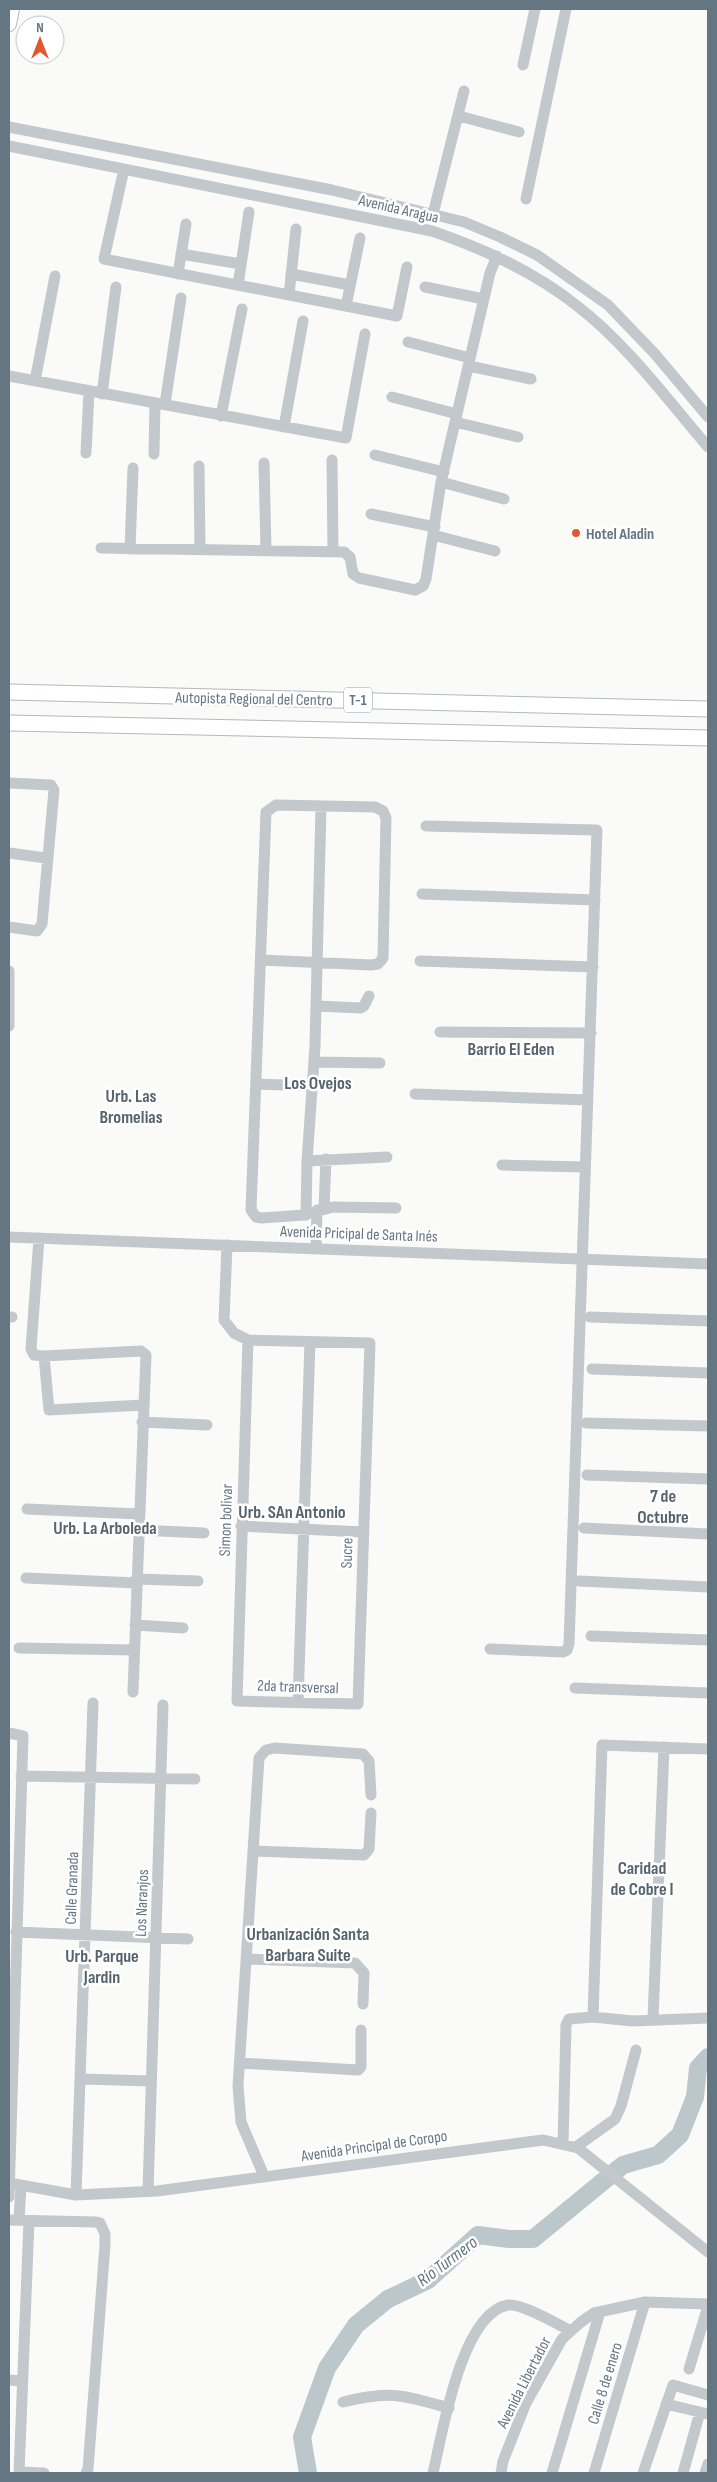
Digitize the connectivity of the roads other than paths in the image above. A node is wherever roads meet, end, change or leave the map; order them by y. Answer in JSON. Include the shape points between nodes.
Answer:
{"nodes":[{"id":1,"x":12,"y":9,"type":"edge"},
{"id":2,"x":535,"y":9,"type":"edge"},
{"id":3,"x":566,"y":9,"type":"edge"},
{"id":4,"x":9,"y":24,"type":"edge"},
{"id":5,"x":523,"y":65,"type":"dead end"},
{"id":6,"x":464,"y":91,"type":"dead end"},
{"id":7,"x":459,"y":116,"type":"junction"},
{"id":8,"x":9,"y":127,"type":"edge"},
{"id":9,"x":519,"y":132,"type":"dead end"},
{"id":10,"x":9,"y":146,"type":"edge"},
{"id":11,"x":124,"y":168,"type":"junction"},
{"id":12,"x":526,"y":198,"type":"dead end"},
{"id":13,"x":249,"y":212,"type":"dead end"},
{"id":14,"x":432,"y":214,"type":"junction"},
{"id":15,"x":186,"y":224,"type":"dead end"},
{"id":16,"x":296,"y":229,"type":"dead end"},
{"id":17,"x":360,"y":238,"type":"dead end"},
{"id":18,"x":181,"y":254,"type":"junction"},
{"id":19,"x":497,"y":256,"type":"junction"},
{"id":20,"x":241,"y":264,"type":"junction"},
{"id":21,"x":407,"y":267,"type":"dead end"},
{"id":22,"x":178,"y":274,"type":"junction"},
{"id":23,"x":291,"y":274,"type":"junction"},
{"id":24,"x":55,"y":276,"type":"dead end"},
{"id":25,"x":238,"y":285,"type":"junction"},
{"id":26,"x":350,"y":285,"type":"junction"},
{"id":27,"x":116,"y":287,"type":"dead end"},
{"id":28,"x":425,"y":287,"type":"dead end"},
{"id":29,"x":289,"y":295,"type":"junction"},
{"id":30,"x":181,"y":298,"type":"dead end"},
{"id":31,"x":484,"y":299,"type":"junction"},
{"id":32,"x":346,"y":306,"type":"junction"},
{"id":33,"x":242,"y":309,"type":"dead end"},
{"id":34,"x":303,"y":321,"type":"dead end"},
{"id":35,"x":365,"y":334,"type":"dead end"},
{"id":36,"x":408,"y":342,"type":"dead end"},
{"id":37,"x":470,"y":362,"type":"junction"},
{"id":38,"x":9,"y":376,"type":"edge"},
{"id":39,"x":531,"y":379,"type":"dead end"},
{"id":40,"x":35,"y":381,"type":"junction"},
{"id":41,"x":89,"y":391,"type":"junction"},
{"id":42,"x":102,"y":394,"type":"junction"},
{"id":43,"x":392,"y":397,"type":"dead end"},
{"id":44,"x":160,"y":404,"type":"junction"},
{"id":45,"x":221,"y":416,"type":"junction"},
{"id":46,"x":708,"y":417,"type":"edge"},
{"id":47,"x":456,"y":418,"type":"junction"},
{"id":48,"x":284,"y":427,"type":"junction"},
{"id":49,"x":518,"y":438,"type":"dead end"},
{"id":50,"x":708,"y":447,"type":"edge"},
{"id":51,"x":86,"y":453,"type":"dead end"},
{"id":52,"x":154,"y":454,"type":"dead end"},
{"id":53,"x":375,"y":455,"type":"dead end"},
{"id":54,"x":332,"y":460,"type":"dead end"},
{"id":55,"x":264,"y":463,"type":"dead end"},
{"id":56,"x":199,"y":466,"type":"dead end"},
{"id":57,"x":133,"y":468,"type":"dead end"},
{"id":58,"x":442,"y":477,"type":"junction"},
{"id":59,"x":504,"y":499,"type":"dead end"},
{"id":60,"x":371,"y":514,"type":"dead end"},
{"id":61,"x":434,"y":531,"type":"junction"},
{"id":62,"x":101,"y":548,"type":"dead end"},
{"id":63,"x":130,"y":549,"type":"junction"},
{"id":64,"x":200,"y":550,"type":"junction"},
{"id":65,"x":266,"y":550,"type":"junction"},
{"id":66,"x":333,"y":551,"type":"junction"},
{"id":67,"x":495,"y":551,"type":"dead end"},
{"id":68,"x":9,"y":692,"type":"edge"},
{"id":69,"x":708,"y":709,"type":"edge"},
{"id":70,"x":9,"y":723,"type":"edge"},
{"id":71,"x":708,"y":738,"type":"edge"},
{"id":72,"x":9,"y":783,"type":"edge"},
{"id":73,"x":321,"y":807,"type":"junction"},
{"id":74,"x":426,"y":826,"type":"dead end"},
{"id":75,"x":9,"y":853,"type":"edge"},
{"id":76,"x":46,"y":858,"type":"junction"},
{"id":77,"x":422,"y":894,"type":"dead end"},
{"id":78,"x":595,"y":900,"type":"junction"},
{"id":79,"x":9,"y":927,"type":"edge"},
{"id":80,"x":261,"y":960,"type":"junction"},
{"id":81,"x":318,"y":962,"type":"junction"},
{"id":82,"x":420,"y":962,"type":"dead end"},
{"id":83,"x":593,"y":967,"type":"junction"},
{"id":84,"x":9,"y":971,"type":"edge"},
{"id":85,"x":369,"y":996,"type":"dead end"},
{"id":86,"x":316,"y":1006,"type":"junction"},
{"id":87,"x":9,"y":1026,"type":"edge"},
{"id":88,"x":440,"y":1032,"type":"dead end"},
{"id":89,"x":590,"y":1033,"type":"junction"},
{"id":90,"x":314,"y":1062,"type":"junction"},
{"id":91,"x":380,"y":1063,"type":"dead end"},
{"id":92,"x":256,"y":1084,"type":"junction"},
{"id":93,"x":312,"y":1086,"type":"junction"},
{"id":94,"x":415,"y":1094,"type":"dead end"},
{"id":95,"x":588,"y":1100,"type":"junction"},
{"id":96,"x":387,"y":1157,"type":"dead end"},
{"id":97,"x":326,"y":1159,"type":"junction"},
{"id":98,"x":307,"y":1161,"type":"junction"},
{"id":99,"x":502,"y":1165,"type":"dead end"},
{"id":100,"x":584,"y":1167,"type":"junction"},
{"id":101,"x":396,"y":1208,"type":"dead end"},
{"id":102,"x":320,"y":1209,"type":"junction"},
{"id":103,"x":306,"y":1215,"type":"junction"},
{"id":104,"x":9,"y":1237,"type":"edge"},
{"id":105,"x":39,"y":1238,"type":"junction"},
{"id":106,"x":227,"y":1245,"type":"junction"},
{"id":107,"x":316,"y":1248,"type":"junction"},
{"id":108,"x":582,"y":1258,"type":"junction"},
{"id":109,"x":708,"y":1264,"type":"edge"},
{"id":110,"x":590,"y":1317,"type":"dead end"},
{"id":111,"x":708,"y":1321,"type":"edge"},
{"id":112,"x":248,"y":1340,"type":"junction"},
{"id":113,"x":310,"y":1342,"type":"junction"},
{"id":114,"x":44,"y":1356,"type":"junction"},
{"id":115,"x":592,"y":1369,"type":"dead end"},
{"id":116,"x":708,"y":1373,"type":"edge"},
{"id":117,"x":143,"y":1405,"type":"junction"},
{"id":118,"x":142,"y":1422,"type":"junction"},
{"id":119,"x":586,"y":1423,"type":"dead end"},
{"id":120,"x":207,"y":1425,"type":"dead end"},
{"id":121,"x":708,"y":1426,"type":"edge"},
{"id":122,"x":587,"y":1475,"type":"dead end"},
{"id":123,"x":708,"y":1478,"type":"edge"},
{"id":124,"x":27,"y":1509,"type":"dead end"},
{"id":125,"x":139,"y":1514,"type":"junction"},
{"id":126,"x":241,"y":1526,"type":"junction"},
{"id":127,"x":584,"y":1528,"type":"dead end"},
{"id":128,"x":302,"y":1529,"type":"junction"},
{"id":129,"x":138,"y":1530,"type":"junction"},
{"id":130,"x":362,"y":1532,"type":"junction"},
{"id":131,"x":204,"y":1533,"type":"dead end"},
{"id":132,"x":708,"y":1534,"type":"edge"},
{"id":133,"x":26,"y":1578,"type":"dead end"},
{"id":134,"x":136,"y":1581,"type":"junction"},
{"id":135,"x":198,"y":1581,"type":"dead end"},
{"id":136,"x":579,"y":1581,"type":"dead end"},
{"id":137,"x":708,"y":1587,"type":"edge"},
{"id":138,"x":135,"y":1625,"type":"junction"},
{"id":139,"x":183,"y":1628,"type":"dead end"},
{"id":140,"x":591,"y":1636,"type":"dead end"},
{"id":141,"x":708,"y":1640,"type":"edge"},
{"id":142,"x":19,"y":1648,"type":"dead end"},
{"id":143,"x":490,"y":1649,"type":"dead end"},
{"id":144,"x":134,"y":1650,"type":"junction"},
{"id":145,"x":575,"y":1688,"type":"dead end"},
{"id":146,"x":133,"y":1692,"type":"dead end"},
{"id":147,"x":708,"y":1693,"type":"edge"},
{"id":148,"x":237,"y":1700,"type":"joint"},
{"id":149,"x":93,"y":1702,"type":"dead end"},
{"id":150,"x":298,"y":1702,"type":"junction"},
{"id":151,"x":358,"y":1704,"type":"joint"},
{"id":152,"x":163,"y":1705,"type":"dead end"},
{"id":153,"x":15,"y":1733,"type":"edge"},
{"id":154,"x":664,"y":1747,"type":"junction"},
{"id":155,"x":708,"y":1749,"type":"edge"},
{"id":156,"x":21,"y":1776,"type":"junction"},
{"id":157,"x":91,"y":1777,"type":"junction"},
{"id":158,"x":161,"y":1778,"type":"junction"},
{"id":159,"x":195,"y":1779,"type":"dead end"},
{"id":160,"x":371,"y":1795,"type":"dead end"},
{"id":161,"x":371,"y":1813,"type":"dead end"},
{"id":162,"x":14,"y":1816,"type":"edge"},
{"id":163,"x":253,"y":1852,"type":"junction"},
{"id":164,"x":13,"y":1900,"type":"edge"},
{"id":165,"x":16,"y":1932,"type":"junction"},
{"id":166,"x":86,"y":1935,"type":"junction"},
{"id":167,"x":156,"y":1938,"type":"junction"},
{"id":168,"x":188,"y":1939,"type":"dead end"},
{"id":169,"x":248,"y":1959,"type":"junction"},
{"id":170,"x":11,"y":1984,"type":"edge"},
{"id":171,"x":363,"y":2004,"type":"dead end"},
{"id":172,"x":593,"y":2017,"type":"junction"},
{"id":173,"x":708,"y":2018,"type":"edge"},
{"id":174,"x":654,"y":2019,"type":"junction"},
{"id":175,"x":361,"y":2030,"type":"dead end"},
{"id":176,"x":636,"y":2050,"type":"dead end"},
{"id":177,"x":240,"y":2063,"type":"junction"},
{"id":178,"x":81,"y":2079,"type":"junction"},
{"id":179,"x":151,"y":2081,"type":"junction"},
{"id":180,"x":10,"y":2087,"type":"edge"},
{"id":181,"x":563,"y":2144,"type":"junction"},
{"id":182,"x":576,"y":2147,"type":"junction"},
{"id":183,"x":264,"y":2176,"type":"junction"},
{"id":184,"x":14,"y":2184,"type":"edge"},
{"id":185,"x":148,"y":2191,"type":"junction"},
{"id":186,"x":76,"y":2195,"type":"junction"},
{"id":187,"x":9,"y":2197,"type":"edge"},
{"id":188,"x":19,"y":2220,"type":"edge"},
{"id":189,"x":708,"y":2250,"type":"edge"},
{"id":190,"x":645,"y":2302,"type":"junction"},
{"id":191,"x":708,"y":2305,"type":"edge"},
{"id":192,"x":600,"y":2312,"type":"junction"},
{"id":193,"x":571,"y":2331,"type":"junction"},
{"id":194,"x":689,"y":2369,"type":"dead end"},
{"id":195,"x":9,"y":2380,"type":"edge"},
{"id":196,"x":22,"y":2381,"type":"junction"},
{"id":197,"x":708,"y":2395,"type":"edge"},
{"id":198,"x":343,"y":2402,"type":"dead end"},
{"id":199,"x":666,"y":2404,"type":"junction"},
{"id":200,"x":449,"y":2408,"type":"junction"},
{"id":201,"x":704,"y":2413,"type":"edge"},
{"id":202,"x":708,"y":2464,"type":"edge"},
{"id":203,"x":19,"y":2473,"type":"edge"},
{"id":204,"x":44,"y":2473,"type":"edge"},
{"id":205,"x":86,"y":2473,"type":"edge"},
{"id":206,"x":433,"y":2473,"type":"edge"},
{"id":207,"x":501,"y":2473,"type":"edge"},
{"id":208,"x":552,"y":2473,"type":"edge"},
{"id":209,"x":594,"y":2473,"type":"edge"},
{"id":210,"x":643,"y":2473,"type":"edge"},
{"id":211,"x":682,"y":2473,"type":"edge"},
{"id":212,"x":705,"y":2473,"type":"edge"}],
"edges":[{"from":1,"to":4,"type":"main road"},
{"from":2,"to":5,"type":"street"},
{"from":3,"to":12,"type":"street"},
{"from":6,"to":7,"type":"street"},
{"from":7,"to":9,"type":"street"},
{"from":7,"to":14,"type":"street"},
{"from":8,"to":14,"type":"street","name":"Avenida Aragua","via":[[332,190]]},
{"from":10,"to":11,"type":"street","name":"Avenida Aragua"},
{"from":11,"to":19,"type":"street","name":"Avenida Aragua","via":[[432,231]]},
{"from":11,"to":22,"type":"street","via":[[104,259]]},
{"from":13,"to":20,"type":"street"},
{"from":14,"to":46,"type":"street","name":"Avenida Aragua","via":[[464,222],[537,255],[608,305]]},
{"from":15,"to":18,"type":"street"},
{"from":16,"to":23,"type":"street"},
{"from":17,"to":26,"type":"street"},
{"from":18,"to":20,"type":"street"},
{"from":18,"to":22,"type":"street"},
{"from":19,"to":31,"type":"street"},
{"from":19,"to":50,"type":"street","name":"Avenida Aragua","via":[[544,282],[605,330]]},
{"from":20,"to":25,"type":"street"},
{"from":21,"to":32,"type":"street","via":[[397,316]]},
{"from":22,"to":25,"type":"street"},
{"from":23,"to":26,"type":"street"},
{"from":23,"to":29,"type":"street"},
{"from":24,"to":40,"type":"street"},
{"from":25,"to":29,"type":"street"},
{"from":26,"to":32,"type":"street"},
{"from":27,"to":42,"type":"street"},
{"from":28,"to":31,"type":"street"},
{"from":29,"to":32,"type":"street"},
{"from":30,"to":44,"type":"street"},
{"from":31,"to":37,"type":"street"},
{"from":33,"to":45,"type":"street"},
{"from":34,"to":48,"type":"street"},
{"from":35,"to":48,"type":"street","via":[[346,438]]},
{"from":36,"to":37,"type":"street"},
{"from":37,"to":39,"type":"street"},
{"from":37,"to":47,"type":"street"},
{"from":38,"to":40,"type":"street"},
{"from":40,"to":41,"type":"street"},
{"from":41,"to":42,"type":"street"},
{"from":41,"to":51,"type":"street"},
{"from":42,"to":44,"type":"street"},
{"from":43,"to":47,"type":"street"},
{"from":44,"to":45,"type":"street"},
{"from":44,"to":52,"type":"street"},
{"from":45,"to":48,"type":"street"},
{"from":47,"to":49,"type":"street"},
{"from":47,"to":58,"type":"street"},
{"from":53,"to":58,"type":"street"},
{"from":54,"to":66,"type":"street"},
{"from":55,"to":65,"type":"street"},
{"from":56,"to":64,"type":"street"},
{"from":57,"to":63,"type":"street"},
{"from":58,"to":59,"type":"street"},
{"from":58,"to":61,"type":"street"},
{"from":60,"to":61,"type":"street"},
{"from":61,"to":66,"type":"street","via":[[426,579],[423,586],[415,590],[358,578],[353,574],[350,557],[344,552]]},
{"from":61,"to":67,"type":"street"},
{"from":62,"to":63,"type":"street"},
{"from":63,"to":64,"type":"street"},
{"from":64,"to":65,"type":"street"},
{"from":65,"to":66,"type":"street"},
{"from":68,"to":69,"type":"highway","name":"Autopista Regional del Centro","number":"T-1"},
{"from":70,"to":71,"type":"highway","name":"Autopista Regional del Centro","number":"T-1"},
{"from":72,"to":76,"type":"street","via":[[51,785],[54,790]]},
{"from":73,"to":80,"type":"street","via":[[276,805],[266,812]]},
{"from":73,"to":81,"type":"street"},
{"from":73,"to":81,"type":"street","via":[[375,808],[383,811],[386,818],[383,958],[378,964],[370,965]]},
{"from":74,"to":78,"type":"street","via":[[597,830]]},
{"from":75,"to":76,"type":"street"},
{"from":76,"to":79,"type":"street","via":[[40,929]]},
{"from":77,"to":78,"type":"street"},
{"from":78,"to":83,"type":"street"},
{"from":80,"to":81,"type":"street"},
{"from":80,"to":92,"type":"street"},
{"from":81,"to":86,"type":"street"},
{"from":82,"to":83,"type":"street"},
{"from":83,"to":89,"type":"street"},
{"from":84,"to":87,"type":"street"},
{"from":85,"to":86,"type":"street","via":[[361,1008]]},
{"from":86,"to":90,"type":"street"},
{"from":88,"to":89,"type":"street"},
{"from":89,"to":95,"type":"street"},
{"from":90,"to":91,"type":"street"},
{"from":90,"to":93,"type":"street"},
{"from":92,"to":93,"type":"street"},
{"from":92,"to":103,"type":"street","via":[[252,1213],[262,1218]]},
{"from":93,"to":98,"type":"street"},
{"from":94,"to":95,"type":"street"},
{"from":95,"to":100,"type":"street"},
{"from":96,"to":97,"type":"street"},
{"from":97,"to":98,"type":"street"},
{"from":97,"to":102,"type":"street"},
{"from":98,"to":103,"type":"street"},
{"from":99,"to":100,"type":"street"},
{"from":100,"to":108,"type":"street"},
{"from":101,"to":102,"type":"street"},
{"from":102,"to":103,"type":"street"},
{"from":102,"to":107,"type":"street"},
{"from":104,"to":105,"type":"street","name":"Avenida Pricipal de Santa Inés"},
{"from":105,"to":106,"type":"street","name":"Avenida Pricipal de Santa Inés"},
{"from":105,"to":114,"type":"street","via":[[31,1349],[34,1354]]},
{"from":106,"to":107,"type":"street","name":"Avenida Pricipal de Santa Inés"},
{"from":106,"to":112,"type":"street","via":[[224,1320],[234,1333]]},
{"from":107,"to":108,"type":"street","name":"Avenida Pricipal de Santa Inés"},
{"from":108,"to":109,"type":"street","name":"Avenida Pricipal de Santa Inés"},
{"from":108,"to":143,"type":"street","via":[[570,1644],[563,1652]]},
{"from":110,"to":111,"type":"street"},
{"from":112,"to":113,"type":"street"},
{"from":112,"to":126,"type":"street","name":"Simon bolivar"},
{"from":113,"to":128,"type":"street"},
{"from":113,"to":130,"type":"street","name":"Sucre","via":[[370,1343]]},
{"from":114,"to":117,"type":"street","via":[[49,1410]]},
{"from":114,"to":117,"type":"street","via":[[144,1353]]},
{"from":115,"to":116,"type":"street"},
{"from":117,"to":118,"type":"street"},
{"from":118,"to":120,"type":"street"},
{"from":118,"to":125,"type":"street"},
{"from":119,"to":121,"type":"street"},
{"from":122,"to":123,"type":"street"},
{"from":124,"to":125,"type":"street"},
{"from":125,"to":129,"type":"street"},
{"from":126,"to":128,"type":"street"},
{"from":126,"to":148,"type":"street","name":"Simon bolivar"},
{"from":127,"to":132,"type":"street"},
{"from":128,"to":130,"type":"street"},
{"from":128,"to":150,"type":"street"},
{"from":129,"to":131,"type":"street"},
{"from":129,"to":134,"type":"street"},
{"from":130,"to":151,"type":"street","name":"Sucre"},
{"from":133,"to":134,"type":"street"},
{"from":134,"to":135,"type":"street"},
{"from":134,"to":138,"type":"street"},
{"from":136,"to":137,"type":"street"},
{"from":138,"to":139,"type":"street"},
{"from":138,"to":144,"type":"street"},
{"from":140,"to":141,"type":"street"},
{"from":142,"to":144,"type":"street"},
{"from":144,"to":146,"type":"street"},
{"from":145,"to":147,"type":"street"},
{"from":148,"to":150,"type":"street","name":"2da transversal"},
{"from":149,"to":157,"type":"street","name":"Calle Granada"},
{"from":150,"to":151,"type":"street","name":"2da transversal"},
{"from":152,"to":158,"type":"street","name":"Los Naranjos"},
{"from":153,"to":156,"type":"street","via":[[23,1736]]},
{"from":154,"to":155,"type":"street"},
{"from":154,"to":172,"type":"street","via":[[602,1745]]},
{"from":154,"to":174,"type":"street"},
{"from":156,"to":157,"type":"street"},
{"from":156,"to":162,"type":"street"},
{"from":157,"to":158,"type":"street"},
{"from":157,"to":166,"type":"street","name":"Calle Granada"},
{"from":158,"to":159,"type":"street"},
{"from":158,"to":167,"type":"street","name":"Los Naranjos"},
{"from":160,"to":163,"type":"street","via":[[369,1760],[363,1754],[266,1750],[259,1758]]},
{"from":161,"to":163,"type":"street","via":[[369,1849],[364,1855]]},
{"from":162,"to":164,"type":"street"},
{"from":163,"to":169,"type":"street"},
{"from":164,"to":165,"type":"street"},
{"from":165,"to":166,"type":"street"},
{"from":165,"to":170,"type":"street"},
{"from":166,"to":167,"type":"street"},
{"from":166,"to":178,"type":"street","name":"Calle Granada"},
{"from":167,"to":168,"type":"street"},
{"from":167,"to":179,"type":"street","name":"Los Naranjos"},
{"from":169,"to":171,"type":"street","via":[[355,1963],[364,1973]]},
{"from":169,"to":177,"type":"street"},
{"from":170,"to":180,"type":"street"},
{"from":172,"to":174,"type":"street","via":[[633,2021]]},
{"from":172,"to":181,"type":"street","via":[[569,2019],[566,2025]]},
{"from":173,"to":174,"type":"street"},
{"from":175,"to":177,"type":"street","via":[[361,2066],[358,2070]]},
{"from":176,"to":182,"type":"street","via":[[615,2119]]},
{"from":177,"to":183,"type":"street","via":[[241,2122]]},
{"from":178,"to":179,"type":"street"},
{"from":178,"to":186,"type":"street","name":"Calle Granada"},
{"from":179,"to":185,"type":"street","name":"Los Naranjos"},
{"from":180,"to":184,"type":"street"},
{"from":181,"to":182,"type":"street","name":"Avenida Principal de Coropo"},
{"from":181,"to":183,"type":"street","name":"Avenida Principal de Coropo","via":[[543,2140],[506,2143]]},
{"from":182,"to":189,"type":"street","name":"Avenida Principal de Coropo"},
{"from":183,"to":185,"type":"street","name":"Avenida Principal de Coropo"},
{"from":184,"to":186,"type":"street","name":"Avenida Principal de Coropo"},
{"from":184,"to":187,"type":"street"},
{"from":184,"to":188,"type":"street"},
{"from":185,"to":186,"type":"street","name":"Avenida Principal de Coropo"},
{"from":188,"to":196,"type":"street"},
{"from":188,"to":205,"type":"street","via":[[95,2222],[102,2225],[105,2234]]},
{"from":190,"to":191,"type":"street","name":"Avenida Libertador"},
{"from":190,"to":192,"type":"street","name":"Avenida Libertador"},
{"from":190,"to":209,"type":"street","name":"Calle 8 de enero"},
{"from":191,"to":194,"type":"street"},
{"from":192,"to":193,"type":"street","name":"Avenida Libertador","via":[[587,2317]]},
{"from":192,"to":208,"type":"street"},
{"from":193,"to":200,"type":"street","via":[[515,2306],[498,2309],[469,2343]]},
{"from":193,"to":207,"type":"street","name":"Avenida Libertador","via":[[562,2339],[526,2403]]},
{"from":195,"to":196,"type":"street"},
{"from":196,"to":203,"type":"street"},
{"from":197,"to":199,"type":"street","via":[[673,2385]]},
{"from":198,"to":200,"type":"street","via":[[383,2394],[402,2395]]},
{"from":199,"to":201,"type":"street"},
{"from":199,"to":210,"type":"street"},
{"from":200,"to":206,"type":"street"},
{"from":201,"to":211,"type":"street"},
{"from":202,"to":212,"type":"street"},
{"from":203,"to":204,"type":"street"}]}
